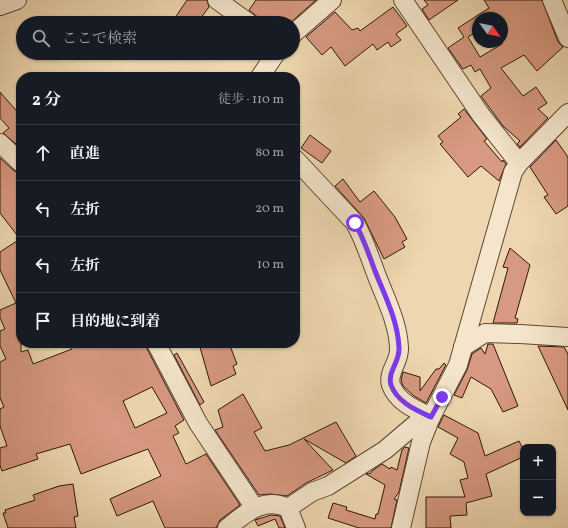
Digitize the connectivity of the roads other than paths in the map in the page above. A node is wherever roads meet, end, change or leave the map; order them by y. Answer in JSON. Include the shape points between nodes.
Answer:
{"nodes":[{"id":1,"x":17,"y":0,"type":"edge"},
{"id":2,"x":217,"y":0,"type":"edge"},
{"id":3,"x":332,"y":0,"type":"edge"},
{"id":4,"x":403,"y":0,"type":"edge"},
{"id":5,"x":552,"y":0,"type":"edge"},
{"id":6,"x":0,"y":6,"type":"edge"},
{"id":7,"x":239,"y":16,"type":"edge"},
{"id":8,"x":300,"y":28,"type":"edge"},
{"id":9,"x":568,"y":38,"type":"edge"},
{"id":10,"x":271,"y":60,"type":"edge"},
{"id":11,"x":263,"y":72,"type":"edge"},
{"id":12,"x":568,"y":113,"type":"edge"},
{"id":13,"x":0,"y":143,"type":"edge"},
{"id":14,"x":16,"y":158,"type":"edge"},
{"id":15,"x":519,"y":163,"type":"junction"},
{"id":16,"x":300,"y":164,"type":"edge"},
{"id":17,"x":568,"y":337,"type":"edge"},
{"id":18,"x":463,"y":347,"type":"junction"},
{"id":19,"x":159,"y":348,"type":"edge"},
{"id":20,"x":431,"y":417,"type":"junction"},
{"id":21,"x":254,"y":508,"type":"junction"},
{"id":22,"x":288,"y":508,"type":"junction"},
{"id":23,"x":227,"y":528,"type":"edge"},
{"id":24,"x":296,"y":528,"type":"edge"},
{"id":25,"x":401,"y":528,"type":"edge"}],
"edges":[{"from":1,"to":6,"type":"street"},
{"from":2,"to":7,"type":"street"},
{"from":3,"to":8,"type":"street"},
{"from":4,"to":15,"type":"street","via":[[481,115]]},
{"from":5,"to":9,"type":"street"},
{"from":10,"to":11,"type":"street"},
{"from":12,"to":15,"type":"street"},
{"from":13,"to":14,"type":"street"},
{"from":15,"to":18,"type":"street","via":[[509,184]]},
{"from":16,"to":20,"type":"street","via":[[355,223],[362,235],[397,333],[399,356],[390,376],[392,387],[404,402]]},
{"from":17,"to":18,"type":"street","via":[[485,334]]},
{"from":18,"to":20,"type":"street","via":[[454,373]]},
{"from":19,"to":21,"type":"street","via":[[198,423]]},
{"from":20,"to":22,"type":"street","via":[[418,422],[385,450]]},
{"from":20,"to":25,"type":"street","via":[[421,442]]},
{"from":21,"to":22,"type":"street","via":[[261,505]]},
{"from":21,"to":23,"type":"street"},
{"from":22,"to":24,"type":"street"}]}
